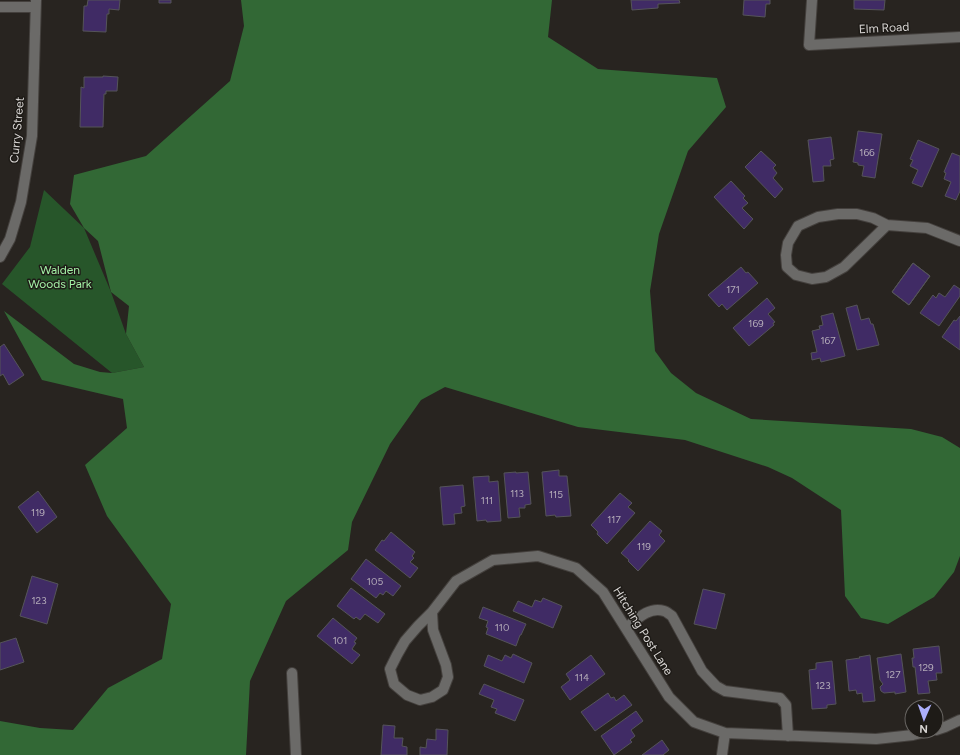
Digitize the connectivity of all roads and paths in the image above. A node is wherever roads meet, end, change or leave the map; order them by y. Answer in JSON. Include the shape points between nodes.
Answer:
{"nodes":[{"id":1,"x":812,"y":0,"type":"edge"},
{"id":2,"x":36,"y":3,"type":"edge"},
{"id":3,"x":0,"y":7,"type":"edge"},
{"id":4,"x":960,"y":37,"type":"edge"},
{"id":5,"x":887,"y":225,"type":"junction"},
{"id":6,"x":960,"y":241,"type":"edge"},
{"id":7,"x":0,"y":257,"type":"edge"},
{"id":8,"x":432,"y":612,"type":"junction"},
{"id":9,"x":626,"y":628,"type":"junction"},
{"id":10,"x":292,"y":673,"type":"dead end"},
{"id":11,"x":960,"y":720,"type":"edge"},
{"id":12,"x":944,"y":727,"type":"edge"},
{"id":13,"x":725,"y":733,"type":"junction"},
{"id":14,"x":788,"y":736,"type":"junction"},
{"id":15,"x":904,"y":737,"type":"edge"},
{"id":16,"x":296,"y":755,"type":"edge"},
{"id":17,"x":722,"y":755,"type":"edge"}],
"edges":[{"from":1,"to":4,"type":"street","name":"Elm Road","via":[[808,45]]},
{"from":2,"to":3,"type":"street"},
{"from":2,"to":7,"type":"street","name":"Curry Street","via":[[32,136],[21,202],[10,239]]},
{"from":5,"to":5,"type":"street","via":[[844,267],[826,277],[812,279],[796,275],[787,267],[788,243],[798,226],[818,217],[857,214]]},
{"from":5,"to":6,"type":"street","via":[[927,228]]},
{"from":8,"to":8,"type":"street","name":"Hitching Post Lane","via":[[405,641],[390,669],[394,684],[406,695],[420,700],[432,697],[443,690],[448,677],[433,630]]},
{"from":8,"to":9,"type":"street","name":"Hitching Post Lane","via":[[456,580],[493,560],[538,556],[576,568],[603,592]]},
{"from":9,"to":13,"type":"street","name":"Hitching Post Lane","via":[[669,697],[694,722]]},
{"from":9,"to":14,"type":"street","via":[[654,609],[672,616],[702,671],[716,686],[725,691],[780,698],[786,705]]},
{"from":10,"to":16,"type":"street"},
{"from":11,"to":12,"type":"street"},
{"from":13,"to":14,"type":"street","name":"Hitching Post Lane"},
{"from":13,"to":17,"type":"street"},
{"from":14,"to":15,"type":"street","name":"Hitching Post Lane","via":[[876,739]]}]}
